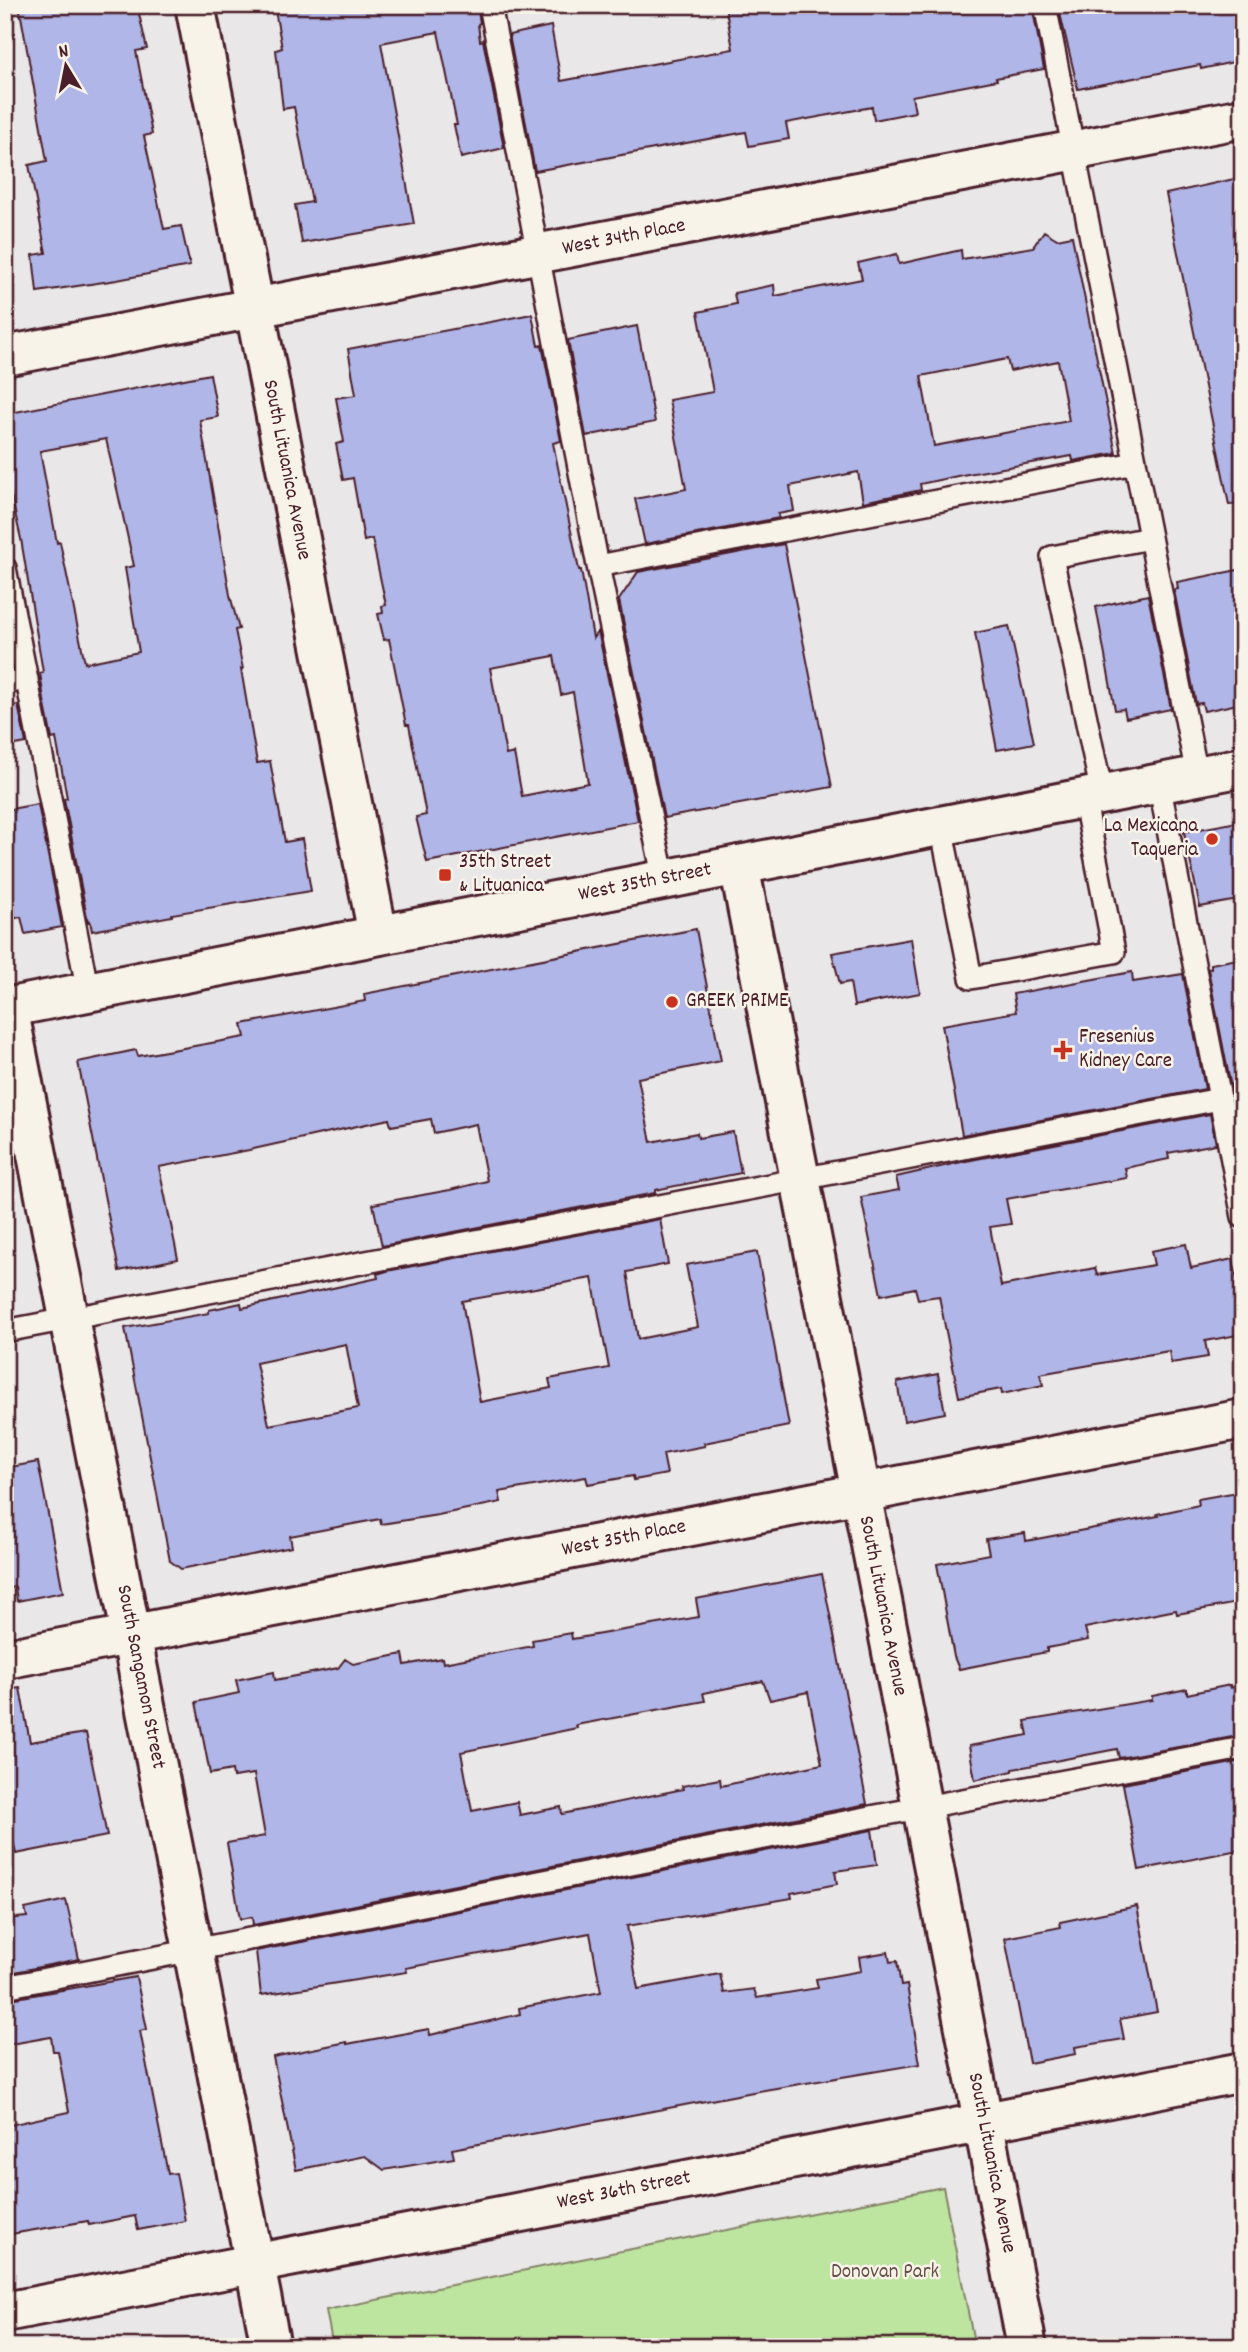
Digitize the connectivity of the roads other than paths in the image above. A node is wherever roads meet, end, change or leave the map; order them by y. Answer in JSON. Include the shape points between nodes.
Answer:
{"nodes":[{"id":1,"x":195,"y":5,"type":"edge"},
{"id":2,"x":491,"y":5,"type":"edge"},
{"id":3,"x":1045,"y":5,"type":"edge"},
{"id":4,"x":1243,"y":118,"type":"edge"},
{"id":5,"x":1074,"y":151,"type":"junction"},
{"id":6,"x":540,"y":254,"type":"junction"},
{"id":7,"x":255,"y":309,"type":"junction"},
{"id":8,"x":5,"y":356,"type":"edge"},
{"id":9,"x":1135,"y":463,"type":"junction"},
{"id":10,"x":1150,"y":538,"type":"junction"},
{"id":11,"x":598,"y":566,"type":"junction"},
{"id":12,"x":5,"y":568,"type":"edge"},
{"id":13,"x":27,"y":680,"type":"junction"},
{"id":14,"x":5,"y":683,"type":"edge"},
{"id":15,"x":1243,"y":766,"type":"edge"},
{"id":16,"x":1197,"y":775,"type":"junction"},
{"id":17,"x":1159,"y":783,"type":"junction"},
{"id":18,"x":1093,"y":796,"type":"junction"},
{"id":19,"x":941,"y":826,"type":"junction"},
{"id":20,"x":738,"y":865,"type":"junction"},
{"id":21,"x":664,"y":880,"type":"junction"},
{"id":22,"x":377,"y":935,"type":"junction"},
{"id":23,"x":88,"y":992,"type":"junction"},
{"id":24,"x":7,"y":1007,"type":"edge"},
{"id":25,"x":1220,"y":1099,"type":"junction"},
{"id":26,"x":800,"y":1179,"type":"junction"},
{"id":27,"x":1243,"y":1217,"type":"edge"},
{"id":28,"x":70,"y":1319,"type":"junction"},
{"id":29,"x":5,"y":1332,"type":"edge"},
{"id":30,"x":1243,"y":1419,"type":"edge"},
{"id":31,"x":861,"y":1494,"type":"junction"},
{"id":32,"x":131,"y":1634,"type":"junction"},
{"id":33,"x":5,"y":1659,"type":"edge"},
{"id":34,"x":1243,"y":1748,"type":"edge"},
{"id":35,"x":922,"y":1807,"type":"junction"},
{"id":36,"x":194,"y":1951,"type":"junction"},
{"id":37,"x":5,"y":1987,"type":"edge"},
{"id":38,"x":1243,"y":2071,"type":"edge"},
{"id":39,"x":983,"y":2121,"type":"junction"},
{"id":40,"x":255,"y":2262,"type":"junction"},
{"id":41,"x":5,"y":2312,"type":"edge"},
{"id":42,"x":271,"y":2347,"type":"edge"},
{"id":43,"x":1027,"y":2347,"type":"edge"}],
"edges":[{"from":1,"to":7,"type":"street","name":"South Lituanica Avenue"},
{"from":2,"to":6,"type":"lane"},
{"from":3,"to":5,"type":"lane"},
{"from":4,"to":5,"type":"street","name":"West 34th Place"},
{"from":5,"to":6,"type":"street","name":"West 34th Place"},
{"from":5,"to":9,"type":"lane"},
{"from":6,"to":7,"type":"street","name":"West 34th Place"},
{"from":6,"to":11,"type":"lane"},
{"from":7,"to":8,"type":"street","name":"West 34th Place"},
{"from":7,"to":22,"type":"street","name":"South Lituanica Avenue"},
{"from":9,"to":10,"type":"lane"},
{"from":9,"to":11,"type":"lane"},
{"from":10,"to":16,"type":"lane"},
{"from":10,"to":18,"type":"lane","via":[[1052,557]]},
{"from":11,"to":21,"type":"lane"},
{"from":12,"to":13,"type":"lane"},
{"from":13,"to":14,"type":"lane"},
{"from":13,"to":23,"type":"lane"},
{"from":15,"to":16,"type":"street","name":"West 35th Street"},
{"from":16,"to":17,"type":"street","name":"West 35th Street"},
{"from":17,"to":18,"type":"street","name":"West 35th Street"},
{"from":17,"to":25,"type":"lane"},
{"from":18,"to":19,"type":"street","name":"West 35th Street"},
{"from":18,"to":19,"type":"lane","via":[[1114,952],[971,978]]},
{"from":19,"to":20,"type":"street","name":"West 35th Street"},
{"from":20,"to":21,"type":"street","name":"West 35th Street"},
{"from":20,"to":26,"type":"street","name":"South Lituanica Avenue"},
{"from":21,"to":22,"type":"street","name":"West 35th Street"},
{"from":22,"to":23,"type":"street","name":"West 35th Street"},
{"from":23,"to":24,"type":"street","name":"West 35th Street"},
{"from":24,"to":28,"type":"street","name":"South Sangamon Street"},
{"from":25,"to":26,"type":"lane"},
{"from":25,"to":27,"type":"lane"},
{"from":26,"to":28,"type":"lane"},
{"from":26,"to":31,"type":"street","name":"South Lituanica Avenue"},
{"from":28,"to":29,"type":"lane"},
{"from":28,"to":32,"type":"street","name":"South Sangamon Street"},
{"from":30,"to":31,"type":"street","name":"West 35th Place"},
{"from":31,"to":32,"type":"street","name":"West 35th Place"},
{"from":31,"to":35,"type":"street","name":"South Lituanica Avenue"},
{"from":32,"to":33,"type":"street","name":"West 35th Place"},
{"from":32,"to":36,"type":"street","name":"South Sangamon Street"},
{"from":34,"to":35,"type":"lane"},
{"from":35,"to":36,"type":"lane"},
{"from":35,"to":39,"type":"street","name":"South Lituanica Avenue"},
{"from":36,"to":37,"type":"lane"},
{"from":36,"to":40,"type":"street","name":"South Sangamon Street"},
{"from":38,"to":39,"type":"street","name":"West 36th Street"},
{"from":39,"to":40,"type":"street","name":"West 36th Street"},
{"from":39,"to":43,"type":"street","name":"South Lituanica Avenue"},
{"from":40,"to":41,"type":"street","name":"West 36th Street"},
{"from":40,"to":42,"type":"street","name":"South Sangamon Street"}]}
